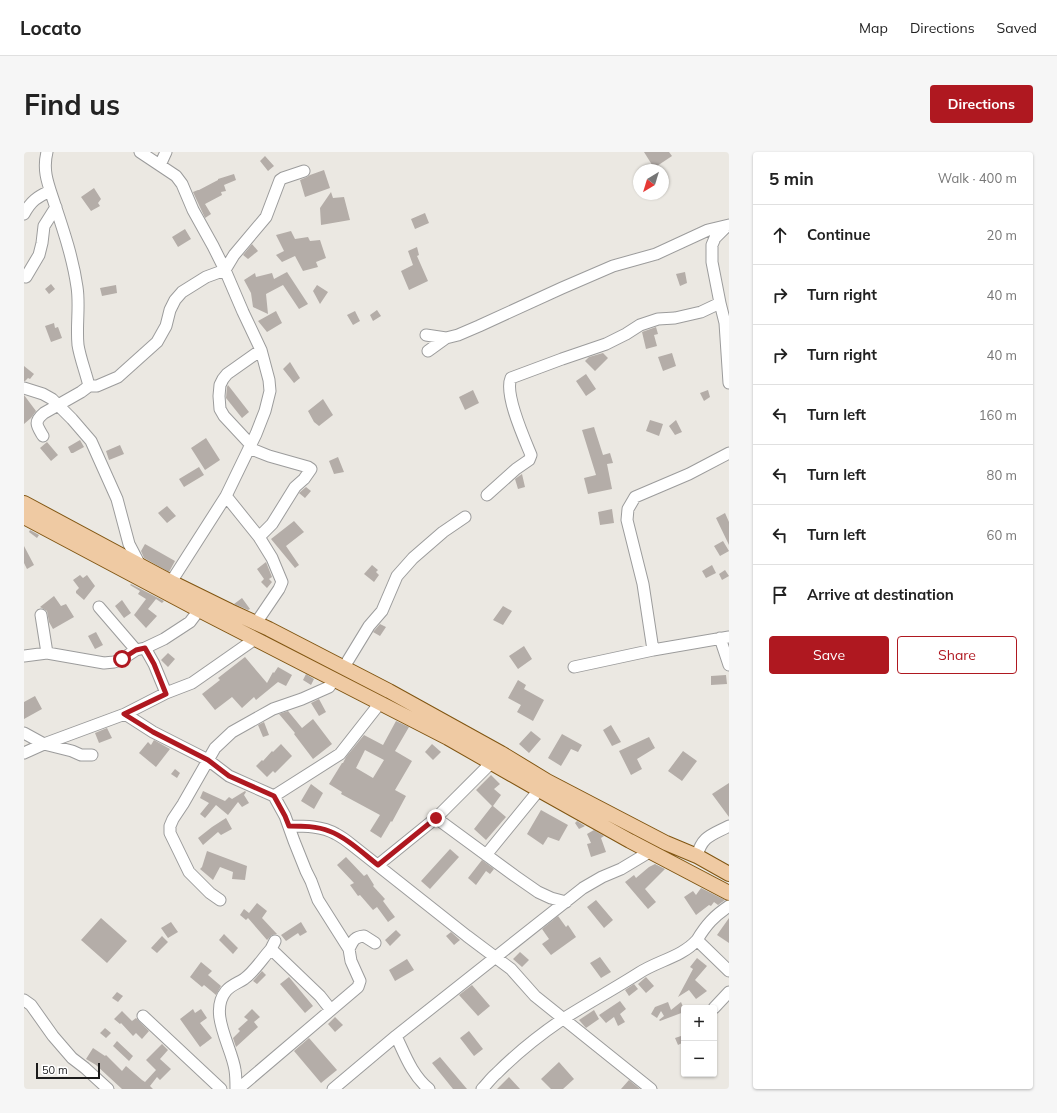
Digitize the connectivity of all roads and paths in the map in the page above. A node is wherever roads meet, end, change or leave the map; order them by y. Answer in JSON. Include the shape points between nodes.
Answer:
{"nodes":[{"id":1,"x":47,"y":152,"type":"edge"},
{"id":2,"x":140,"y":152,"type":"edge"},
{"id":3,"x":166,"y":152,"type":"edge"},
{"id":4,"x":160,"y":164,"type":"junction"},
{"id":5,"x":304,"y":171,"type":"dead end"},
{"id":6,"x":50,"y":191,"type":"junction"},
{"id":7,"x":56,"y":207,"type":"junction"},
{"id":8,"x":24,"y":214,"type":"edge"},
{"id":9,"x":728,"y":225,"type":"edge"},
{"id":10,"x":225,"y":270,"type":"junction"},
{"id":11,"x":26,"y":277,"type":"dead end"},
{"id":12,"x":720,"y":302,"type":"junction"},
{"id":13,"x":426,"y":335,"type":"dead end"},
{"id":14,"x":446,"y":338,"type":"junction"},
{"id":15,"x":261,"y":350,"type":"junction"},
{"id":16,"x":428,"y":351,"type":"dead end"},
{"id":17,"x":729,"y":382,"type":"edge"},
{"id":18,"x":89,"y":386,"type":"junction"},
{"id":19,"x":24,"y":388,"type":"edge"},
{"id":20,"x":58,"y":405,"type":"junction"},
{"id":21,"x":43,"y":436,"type":"dead end"},
{"id":22,"x":250,"y":446,"type":"junction"},
{"id":23,"x":729,"y":453,"type":"edge"},
{"id":24,"x":226,"y":496,"type":"junction"},
{"id":25,"x":487,"y":496,"type":"dead end"},
{"id":26,"x":24,"y":503,"type":"edge"},
{"id":27,"x":465,"y":516,"type":"dead end"},
{"id":28,"x":24,"y":517,"type":"edge"},
{"id":29,"x":259,"y":537,"type":"junction"},
{"id":30,"x":142,"y":567,"type":"junction"},
{"id":31,"x":171,"y":582,"type":"junction"},
{"id":32,"x":99,"y":607,"type":"dead end"},
{"id":33,"x":199,"y":610,"type":"junction"},
{"id":34,"x":41,"y":615,"type":"dead end"},
{"id":35,"x":256,"y":623,"type":"junction"},
{"id":36,"x":724,"y":637,"type":"edge"},
{"id":37,"x":255,"y":639,"type":"junction"},
{"id":38,"x":140,"y":649,"type":"junction"},
{"id":39,"x":653,"y":650,"type":"junction"},
{"id":40,"x":47,"y":653,"type":"junction"},
{"id":41,"x":24,"y":656,"type":"edge"},
{"id":42,"x":729,"y":665,"type":"edge"},
{"id":43,"x":344,"y":667,"type":"junction"},
{"id":44,"x":574,"y":667,"type":"dead end"},
{"id":45,"x":334,"y":680,"type":"junction"},
{"id":46,"x":166,"y":694,"type":"junction"},
{"id":47,"x":380,"y":703,"type":"junction"},
{"id":48,"x":124,"y":714,"type":"junction"},
{"id":49,"x":24,"y":733,"type":"edge"},
{"id":50,"x":44,"y":744,"type":"junction"},
{"id":51,"x":24,"y":753,"type":"edge"},
{"id":52,"x":92,"y":755,"type":"dead end"},
{"id":53,"x":208,"y":760,"type":"junction"},
{"id":54,"x":492,"y":762,"type":"junction"},
{"id":55,"x":539,"y":790,"type":"junction"},
{"id":56,"x":274,"y":796,"type":"junction"},
{"id":57,"x":436,"y":818,"type":"junction"},
{"id":58,"x":289,"y":826,"type":"junction"},
{"id":59,"x":729,"y":826,"type":"edge"},
{"id":60,"x":651,"y":851,"type":"junction"},
{"id":61,"x":486,"y":855,"type":"junction"},
{"id":62,"x":697,"y":856,"type":"junction"},
{"id":63,"x":378,"y":865,"type":"junction"},
{"id":64,"x":729,"y":874,"type":"edge"},
{"id":65,"x":729,"y":892,"type":"edge"},
{"id":66,"x":220,"y":900,"type":"dead end"},
{"id":67,"x":566,"y":902,"type":"junction"},
{"id":68,"x":729,"y":906,"type":"edge"},
{"id":69,"x":697,"y":940,"type":"junction"},
{"id":70,"x":375,"y":944,"type":"dead end"},
{"id":71,"x":348,"y":949,"type":"junction"},
{"id":72,"x":496,"y":958,"type":"junction"},
{"id":73,"x":729,"y":971,"type":"edge"},
{"id":74,"x":729,"y":992,"type":"edge"},
{"id":75,"x":24,"y":1000,"type":"edge"},
{"id":76,"x":717,"y":1005,"type":"edge"},
{"id":77,"x":330,"y":1010,"type":"junction"},
{"id":78,"x":142,"y":1016,"type":"dead end"},
{"id":79,"x":563,"y":1019,"type":"junction"},
{"id":80,"x":396,"y":1036,"type":"junction"},
{"id":81,"x":108,"y":1089,"type":"edge"},
{"id":82,"x":221,"y":1089,"type":"edge"},
{"id":83,"x":237,"y":1089,"type":"edge"},
{"id":84,"x":333,"y":1089,"type":"edge"},
{"id":85,"x":429,"y":1089,"type":"edge"},
{"id":86,"x":482,"y":1089,"type":"edge"},
{"id":87,"x":651,"y":1089,"type":"edge"}],
"edges":[{"from":1,"to":6,"type":"street","via":[[46,176]]},
{"from":2,"to":4,"type":"street"},
{"from":3,"to":4,"type":"street"},
{"from":4,"to":10,"type":"street","via":[[182,184]]},
{"from":5,"to":10,"type":"street","via":[[280,180],[266,217],[234,255]]},
{"from":6,"to":7,"type":"street"},
{"from":6,"to":8,"type":"street","via":[[30,203]]},
{"from":7,"to":11,"type":"street","via":[[44,226],[39,255]]},
{"from":7,"to":18,"type":"street","via":[[77,287],[78,346]]},
{"from":9,"to":12,"type":"street","via":[[715,238],[712,245],[712,262]]},
{"from":9,"to":14,"type":"street","via":[[708,230],[656,254],[613,266],[479,326]]},
{"from":10,"to":15,"type":"street"},
{"from":10,"to":18,"type":"street","via":[[206,277],[182,292],[175,300],[166,326],[156,342],[118,377],[98,386]]},
{"from":12,"to":17,"type":"street","via":[[725,323]]},
{"from":12,"to":25,"type":"street","via":[[702,312],[658,319],[640,325],[606,344],[511,378],[512,406],[531,455],[529,460]]},
{"from":13,"to":14,"type":"street"},
{"from":14,"to":16,"type":"street"},
{"from":15,"to":22,"type":"street","via":[[270,391],[265,411]]},
{"from":15,"to":22,"type":"street","via":[[227,374],[220,386],[220,409]]},
{"from":18,"to":20,"type":"street"},
{"from":19,"to":20,"type":"street","via":[[43,394]]},
{"from":20,"to":21,"type":"street","via":[[38,417],[36,421]]},
{"from":20,"to":30,"type":"street","via":[[91,442],[117,499],[129,544]]},
{"from":22,"to":24,"type":"street"},
{"from":22,"to":29,"type":"street","via":[[275,458],[308,466],[311,470],[295,487],[272,524]]},
{"from":23,"to":39,"type":"street","via":[[689,474],[635,497],[628,509],[627,520],[643,584]]},
{"from":24,"to":29,"type":"street"},
{"from":24,"to":31,"type":"street"},
{"from":26,"to":30,"type":"main road"},
{"from":27,"to":43,"type":"street","via":[[413,558],[397,576],[382,610]]},
{"from":28,"to":33,"type":"main road"},
{"from":29,"to":35,"type":"street","via":[[272,558],[282,582]]},
{"from":30,"to":31,"type":"main road"},
{"from":31,"to":35,"type":"main road"},
{"from":32,"to":38,"type":"street"},
{"from":33,"to":37,"type":"main road"},
{"from":33,"to":38,"type":"street","via":[[190,622],[164,639]]},
{"from":34,"to":40,"type":"street"},
{"from":35,"to":43,"type":"main road"},
{"from":36,"to":39,"type":"street"},
{"from":36,"to":42,"type":"street"},
{"from":37,"to":45,"type":"main road"},
{"from":37,"to":46,"type":"street","via":[[192,683]]},
{"from":38,"to":40,"type":"street","via":[[122,659],[104,663]]},
{"from":38,"to":46,"type":"street","via":[[154,664]]},
{"from":39,"to":44,"type":"street"},
{"from":40,"to":41,"type":"street"},
{"from":43,"to":62,"type":"main road","via":[[547,781]]},
{"from":45,"to":47,"type":"main road"},
{"from":45,"to":53,"type":"street","via":[[329,686],[273,709],[232,732],[215,748]]},
{"from":46,"to":48,"type":"street"},
{"from":47,"to":54,"type":"main road"},
{"from":47,"to":56,"type":"street","via":[[340,754]]},
{"from":48,"to":50,"type":"street"},
{"from":48,"to":53,"type":"street"},
{"from":49,"to":50,"type":"street"},
{"from":50,"to":51,"type":"street"},
{"from":50,"to":52,"type":"street","via":[[81,755]]},
{"from":53,"to":56,"type":"street","via":[[229,776]]},
{"from":53,"to":66,"type":"street","via":[[173,819],[170,834],[189,872]]},
{"from":54,"to":55,"type":"main road"},
{"from":54,"to":57,"type":"street"},
{"from":55,"to":60,"type":"main road"},
{"from":55,"to":61,"type":"street"},
{"from":56,"to":58,"type":"street"},
{"from":57,"to":61,"type":"street"},
{"from":57,"to":63,"type":"street"},
{"from":58,"to":63,"type":"street","via":[[329,830]]},
{"from":58,"to":71,"type":"street","via":[[318,900]]},
{"from":59,"to":62,"type":"street","via":[[704,839]]},
{"from":60,"to":65,"type":"main road"},
{"from":60,"to":67,"type":"street","via":[[583,888]]},
{"from":61,"to":67,"type":"street","via":[[538,892]]},
{"from":62,"to":64,"type":"main road"},
{"from":63,"to":72,"type":"street"},
{"from":67,"to":72,"type":"street"},
{"from":68,"to":69,"type":"street","via":[[710,922]]},
{"from":69,"to":73,"type":"street"},
{"from":69,"to":79,"type":"street","via":[[691,947],[645,969]]},
{"from":70,"to":71,"type":"street","via":[[364,936],[358,937]]},
{"from":71,"to":77,"type":"street","via":[[360,981],[358,987]]},
{"from":72,"to":79,"type":"street"},
{"from":72,"to":80,"type":"street"},
{"from":74,"to":76,"type":"street"},
{"from":75,"to":81,"type":"street","via":[[72,1058]]},
{"from":77,"to":83,"type":"street"},
{"from":77,"to":83,"type":"street","via":[[273,945],[244,979],[225,992],[221,1001],[219,1011],[235,1070]]},
{"from":78,"to":82,"type":"street"},
{"from":79,"to":86,"type":"street","via":[[513,1059]]},
{"from":79,"to":87,"type":"street"},
{"from":80,"to":84,"type":"street"},
{"from":80,"to":85,"type":"street","via":[[412,1070]]}]}
